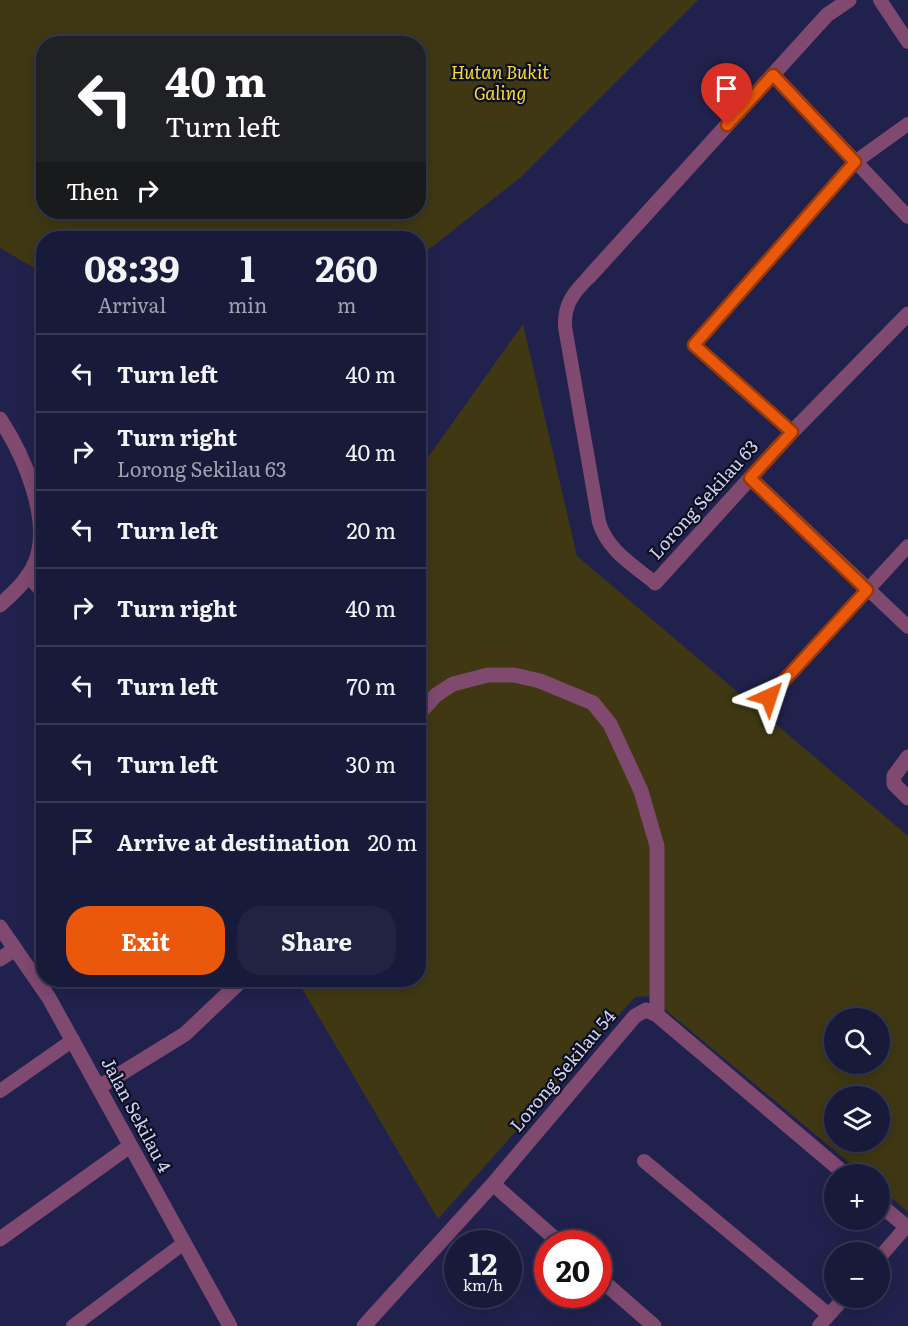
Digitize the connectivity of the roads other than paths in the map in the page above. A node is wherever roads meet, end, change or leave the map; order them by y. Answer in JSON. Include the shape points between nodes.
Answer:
{"nodes":[{"id":1,"x":849,"y":0,"type":"edge"},
{"id":2,"x":880,"y":0,"type":"edge"},
{"id":3,"x":908,"y":42,"type":"edge"},
{"id":4,"x":773,"y":75,"type":"junction"},
{"id":5,"x":908,"y":124,"type":"edge"},
{"id":6,"x":855,"y":162,"type":"junction"},
{"id":7,"x":908,"y":217,"type":"edge"},
{"id":8,"x":589,"y":277,"type":"joint"},
{"id":9,"x":908,"y":314,"type":"edge"},
{"id":10,"x":0,"y":419,"type":"edge"},
{"id":11,"x":792,"y":432,"type":"junction"},
{"id":12,"x":750,"y":478,"type":"junction"},
{"id":13,"x":36,"y":507,"type":"edge"},
{"id":14,"x":908,"y":546,"type":"edge"},
{"id":15,"x":36,"y":558,"type":"edge"},
{"id":16,"x":28,"y":575,"type":"junction"},
{"id":17,"x":655,"y":583,"type":"joint"},
{"id":18,"x":36,"y":584,"type":"edge"},
{"id":19,"x":867,"y":590,"type":"junction"},
{"id":20,"x":0,"y":605,"type":"edge"},
{"id":21,"x":908,"y":627,"type":"edge"},
{"id":22,"x":769,"y":697,"type":"dead end"},
{"id":23,"x":426,"y":706,"type":"edge"},
{"id":24,"x":908,"y":757,"type":"edge"},
{"id":25,"x":908,"y":798,"type":"edge"},
{"id":26,"x":0,"y":927,"type":"edge"},
{"id":27,"x":15,"y":949,"type":"junction"},
{"id":28,"x":0,"y":958,"type":"edge"},
{"id":29,"x":36,"y":979,"type":"edge"},
{"id":30,"x":41,"y":987,"type":"edge"},
{"id":31,"x":235,"y":987,"type":"edge"},
{"id":32,"x":657,"y":1016,"type":"junction"},
{"id":33,"x":73,"y":1040,"type":"junction"},
{"id":34,"x":99,"y":1087,"type":"junction"},
{"id":35,"x":0,"y":1091,"type":"edge"},
{"id":36,"x":130,"y":1146,"type":"junction"},
{"id":37,"x":644,"y":1161,"type":"dead end"},
{"id":38,"x":832,"y":1164,"type":"edge"},
{"id":39,"x":493,"y":1184,"type":"junction"},
{"id":40,"x":890,"y":1213,"type":"edge"},
{"id":41,"x":907,"y":1228,"type":"edge"},
{"id":42,"x":545,"y":1230,"type":"edge"},
{"id":43,"x":0,"y":1239,"type":"edge"},
{"id":44,"x":184,"y":1243,"type":"junction"},
{"id":45,"x":890,"y":1246,"type":"edge"},
{"id":46,"x":612,"y":1289,"type":"edge"},
{"id":47,"x":835,"y":1308,"type":"edge"},
{"id":48,"x":824,"y":1321,"type":"edge"},
{"id":49,"x":73,"y":1326,"type":"edge"},
{"id":50,"x":230,"y":1326,"type":"edge"},
{"id":51,"x":364,"y":1326,"type":"edge"},
{"id":52,"x":654,"y":1326,"type":"edge"}],
"edges":[{"from":1,"to":4,"type":"street","via":[[827,15]]},
{"from":2,"to":3,"type":"lane"},
{"from":4,"to":6,"type":"lane"},
{"from":4,"to":8,"type":"street"},
{"from":5,"to":6,"type":"lane"},
{"from":6,"to":7,"type":"lane"},
{"from":6,"to":11,"type":"lane","via":[[694,345]]},
{"from":8,"to":17,"type":"lane","via":[[570,297],[565,320],[599,522],[610,546]]},
{"from":9,"to":11,"type":"street","name":"Lorong Sekilau 63"},
{"from":10,"to":13,"type":"street","via":[[24,461]]},
{"from":11,"to":12,"type":"street","name":"Lorong Sekilau 63"},
{"from":12,"to":17,"type":"street","name":"Lorong Sekilau 63"},
{"from":12,"to":19,"type":"lane"},
{"from":14,"to":19,"type":"lane"},
{"from":15,"to":16,"type":"street"},
{"from":16,"to":18,"type":"street"},
{"from":16,"to":20,"type":"street"},
{"from":19,"to":21,"type":"lane"},
{"from":19,"to":22,"type":"lane"},
{"from":23,"to":32,"type":"street","via":[[453,684],[488,675],[514,675],[540,681],[593,703],[609,724],[641,791],[657,846]]},
{"from":24,"to":25,"type":"street","via":[[894,776],[894,784]]},
{"from":26,"to":27,"type":"street","name":"Jalan Sekilau 4"},
{"from":27,"to":28,"type":"street"},
{"from":27,"to":29,"type":"street","name":"Jalan Sekilau 4"},
{"from":30,"to":33,"type":"street","name":"Jalan Sekilau 4"},
{"from":31,"to":34,"type":"street","via":[[185,1034]]},
{"from":32,"to":38,"type":"street"},
{"from":32,"to":39,"type":"street","name":"Lorong Sekilau 54","via":[[646,1010],[635,1016]]},
{"from":33,"to":34,"type":"street","name":"Jalan Sekilau 4"},
{"from":33,"to":35,"type":"lane"},
{"from":34,"to":36,"type":"street","name":"Jalan Sekilau 4"},
{"from":36,"to":43,"type":"street"},
{"from":36,"to":44,"type":"street","name":"Jalan Sekilau 4"},
{"from":37,"to":48,"type":"lane"},
{"from":39,"to":42,"type":"street"},
{"from":39,"to":51,"type":"street","name":"Lorong Sekilau 54"},
{"from":40,"to":41,"type":"street"},
{"from":41,"to":45,"type":"lane"},
{"from":44,"to":49,"type":"lane"},
{"from":44,"to":50,"type":"street","name":"Jalan Sekilau 4"},
{"from":46,"to":52,"type":"street"},
{"from":47,"to":48,"type":"lane"}]}
